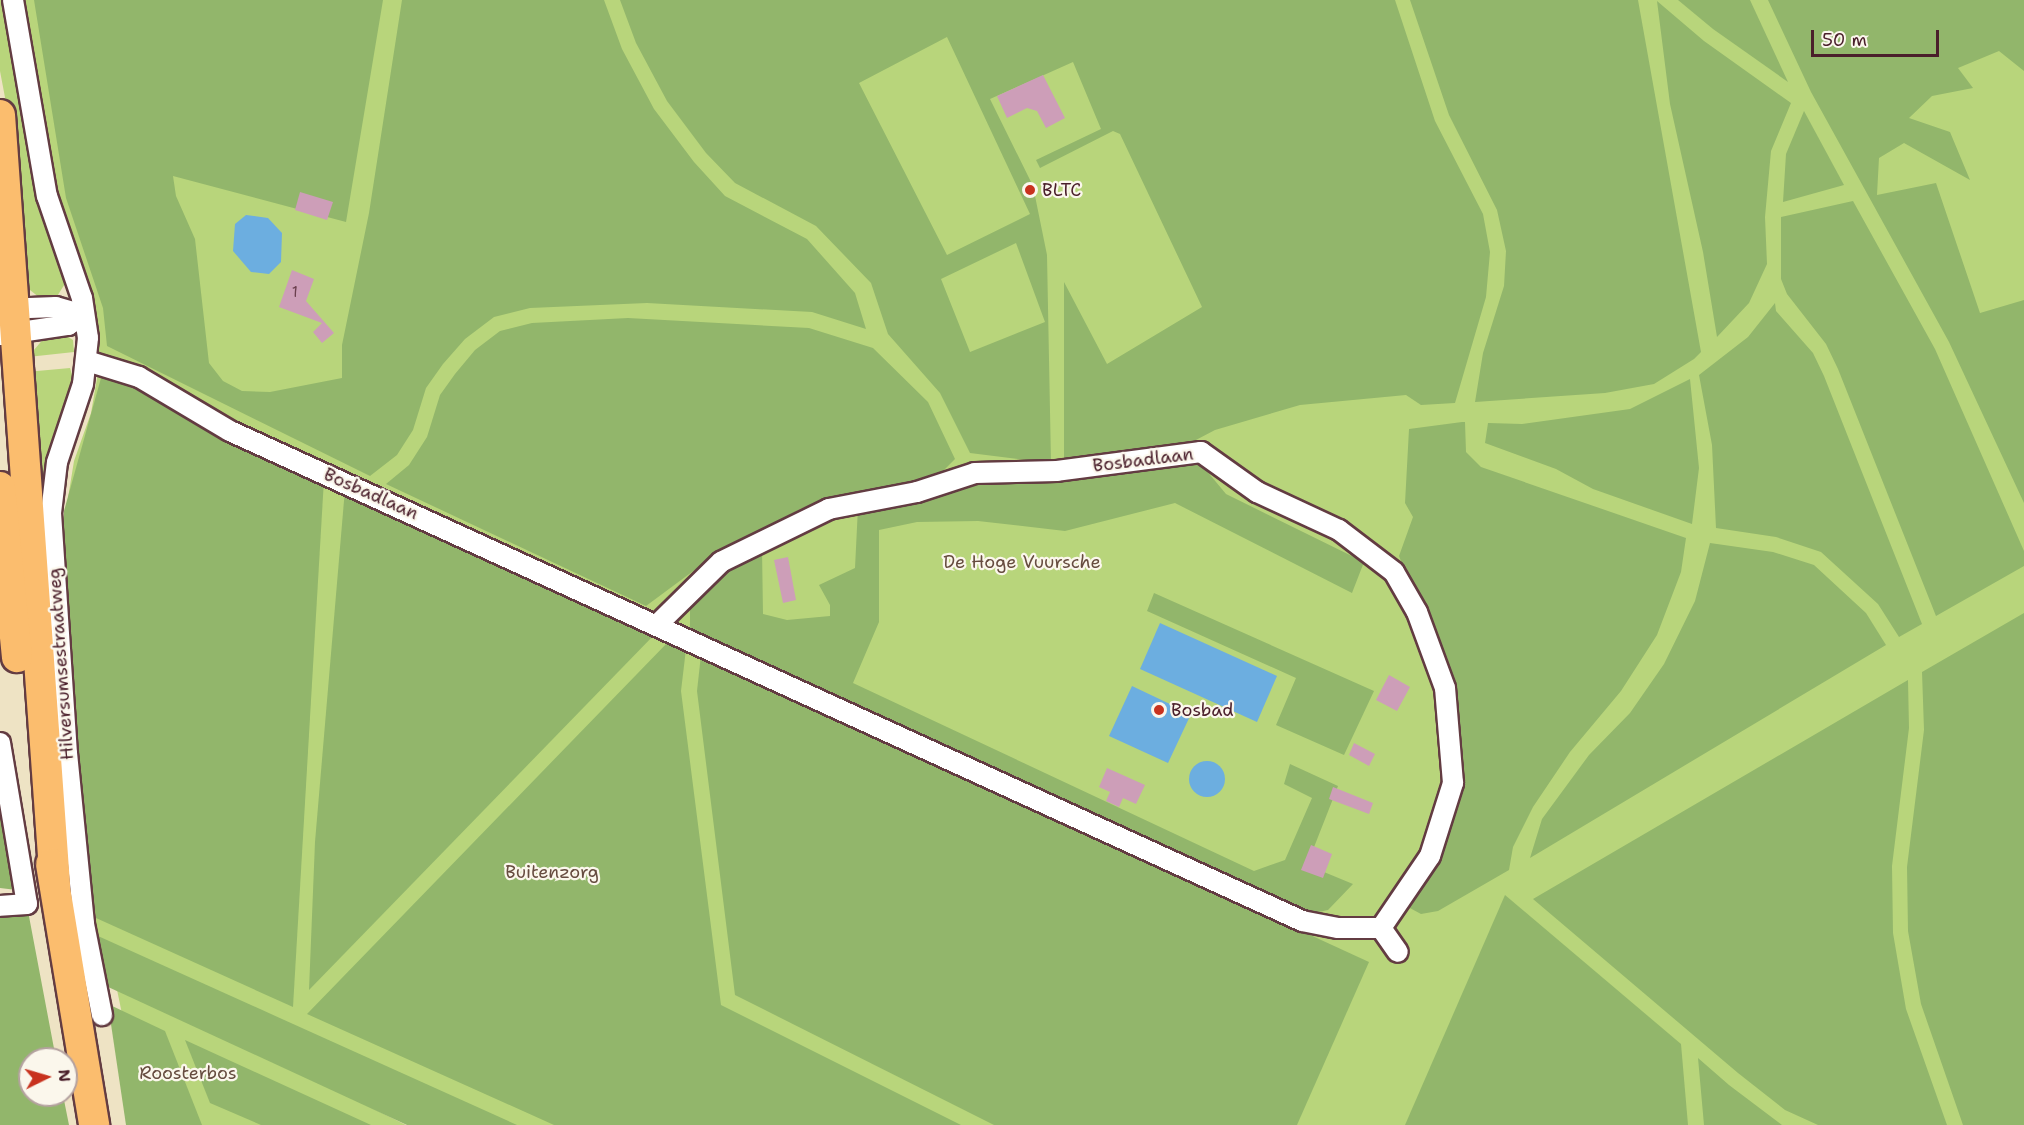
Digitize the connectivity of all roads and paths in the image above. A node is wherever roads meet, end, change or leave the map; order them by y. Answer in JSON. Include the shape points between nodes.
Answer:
{"nodes":[{"id":1,"x":14,"y":0,"type":"edge"},
{"id":2,"x":0,"y":115,"type":"edge"},
{"id":3,"x":84,"y":315,"type":"junction"},
{"id":4,"x":8,"y":322,"type":"edge"},
{"id":5,"x":87,"y":361,"type":"junction"},
{"id":6,"x":0,"y":487,"type":"edge"},
{"id":7,"x":657,"y":625,"type":"junction"},
{"id":8,"x":0,"y":743,"type":"edge"},
{"id":9,"x":55,"y":885,"type":"junction"},
{"id":10,"x":0,"y":906,"type":"edge"},
{"id":11,"x":1380,"y":928,"type":"junction"},
{"id":12,"x":1398,"y":952,"type":"dead end"},
{"id":13,"x":102,"y":1015,"type":"dead end"},
{"id":14,"x":94,"y":1125,"type":"edge"}],
"edges":[{"from":1,"to":3,"type":"street","name":"Hilversumsestraatweg","via":[[47,196],[82,298]]},
{"from":2,"to":4,"type":"main road","name":"Hilversumsestraatweg"},
{"from":3,"to":4,"type":"street","via":[[68,326]]},
{"from":3,"to":5,"type":"street","name":"Hilversumsestraatweg"},
{"from":4,"to":9,"type":"main road","name":"Hilversumsestraatweg"},
{"from":5,"to":7,"type":"street","name":"Bosbadlaan","via":[[139,377],[230,430]]},
{"from":5,"to":13,"type":"street","name":"Hilversumsestraatweg","via":[[57,462],[51,513],[82,913]]},
{"from":6,"to":9,"type":"main road","name":"Hilversumsestraatweg","via":[[28,746]]},
{"from":7,"to":11,"type":"street","name":"Bosbadlaan","via":[[1302,921],[1356,930]]},
{"from":7,"to":11,"type":"street","name":"Bosbadlaan","via":[[721,562],[829,509],[917,492],[975,473],[1057,471],[1201,452],[1257,492],[1339,530],[1394,572],[1417,612],[1445,688],[1453,783],[1430,856]]},
{"from":8,"to":10,"type":"street","via":[[27,904]]},
{"from":9,"to":14,"type":"main road","name":"Hilversumsestraatweg"},
{"from":11,"to":12,"type":"street"}]}
